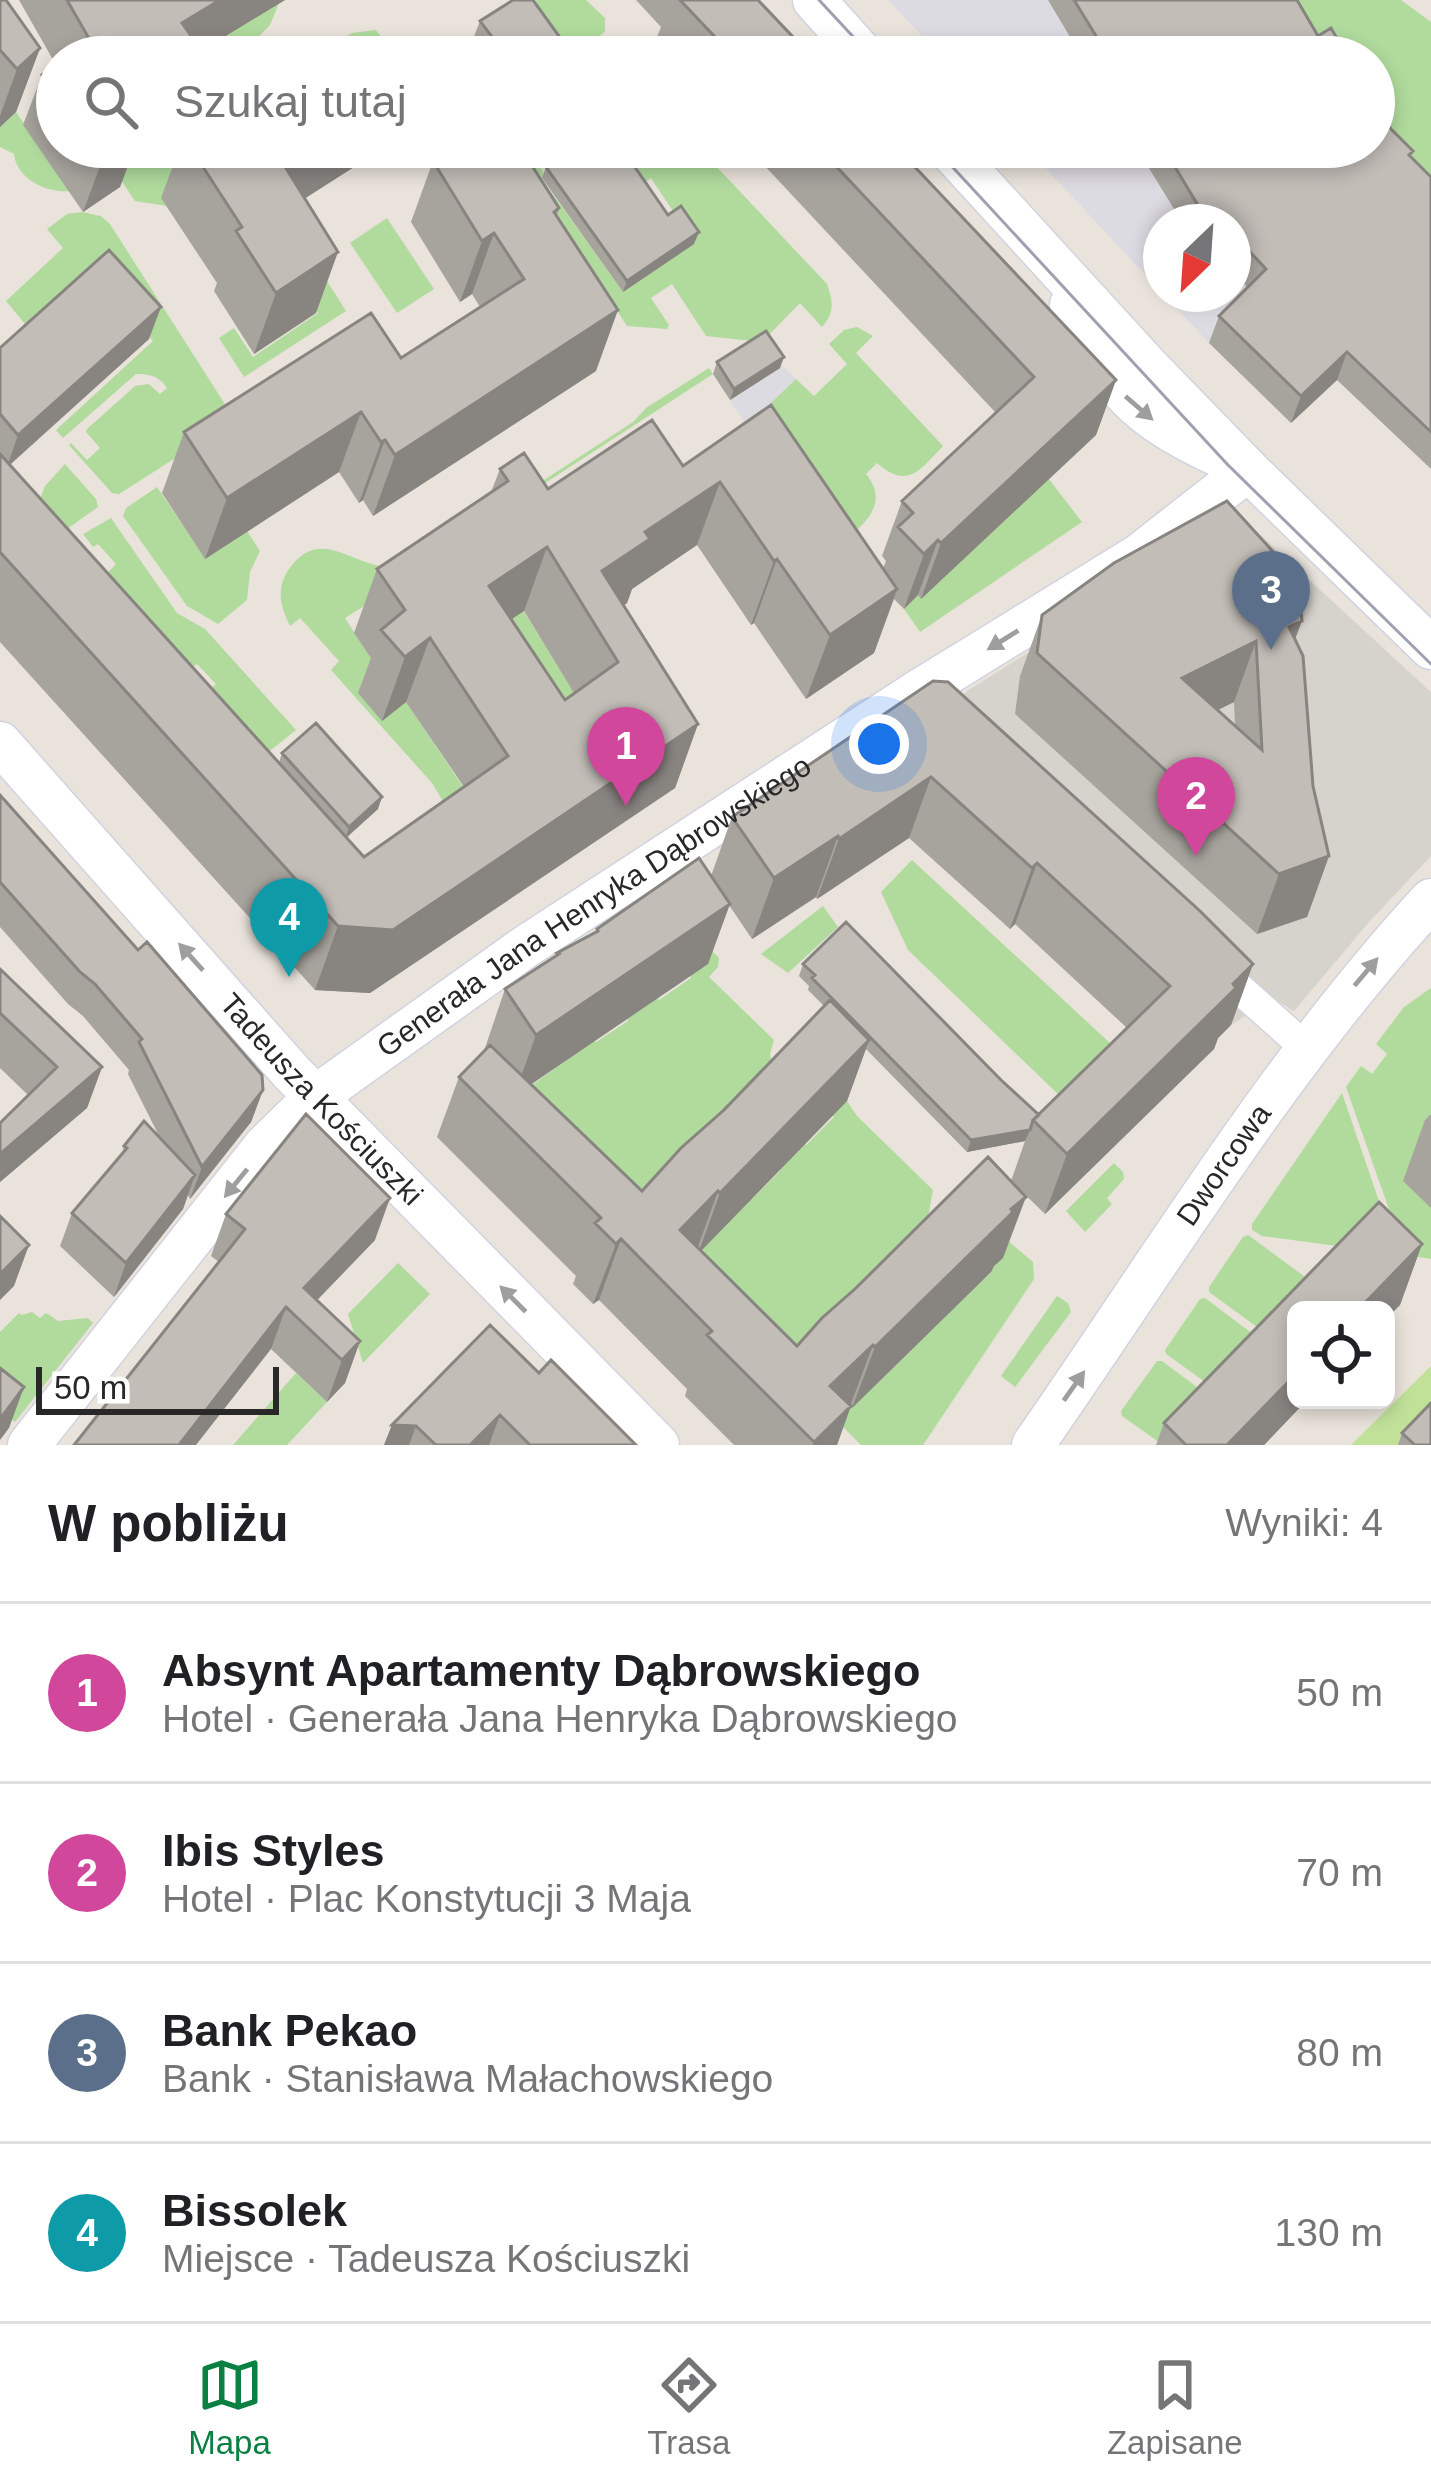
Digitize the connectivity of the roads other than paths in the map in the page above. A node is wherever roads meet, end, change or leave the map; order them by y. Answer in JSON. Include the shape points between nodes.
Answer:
{"nodes":[{"id":1,"x":814,"y":0,"type":"edge"},
{"id":2,"x":847,"y":36,"type":"edge"},
{"id":3,"x":966,"y":168,"type":"edge"},
{"id":4,"x":1248,"y":470,"type":"junction"},
{"id":5,"x":1431,"y":648,"type":"edge"},
{"id":6,"x":0,"y":743,"type":"edge"},
{"id":7,"x":1431,"y":900,"type":"edge"},
{"id":8,"x":1196,"y":950,"type":"edge"},
{"id":9,"x":1306,"y":1048,"type":"junction"},
{"id":10,"x":315,"y":1097,"type":"junction"},
{"id":11,"x":29,"y":1445,"type":"edge"},
{"id":12,"x":658,"y":1445,"type":"edge"},
{"id":13,"x":1033,"y":1445,"type":"edge"}],
"edges":[{"from":1,"to":2,"type":"street"},
{"from":3,"to":4,"type":"street"},
{"from":4,"to":5,"type":"street"},
{"from":4,"to":10,"type":"street","name":"Generała Jana Henryka Dąbrowskiego","one_way":true,"via":[[933,700],[525,947]]},
{"from":10,"to":6,"type":"street","name":"Tadeusza Kościuszki","one_way":true},
{"from":9,"to":7,"type":"street","name":"Dworcowa","one_way":true},
{"from":8,"to":9,"type":"street"},
{"from":13,"to":9,"type":"street","name":"Dworcowa","one_way":true},
{"from":10,"to":11,"type":"street","name":"Generała Jana Henryka Dąbrowskiego","one_way":true,"via":[[265,1146]]},
{"from":12,"to":10,"type":"street","name":"Tadeusza Kościuszki","one_way":true}]}
